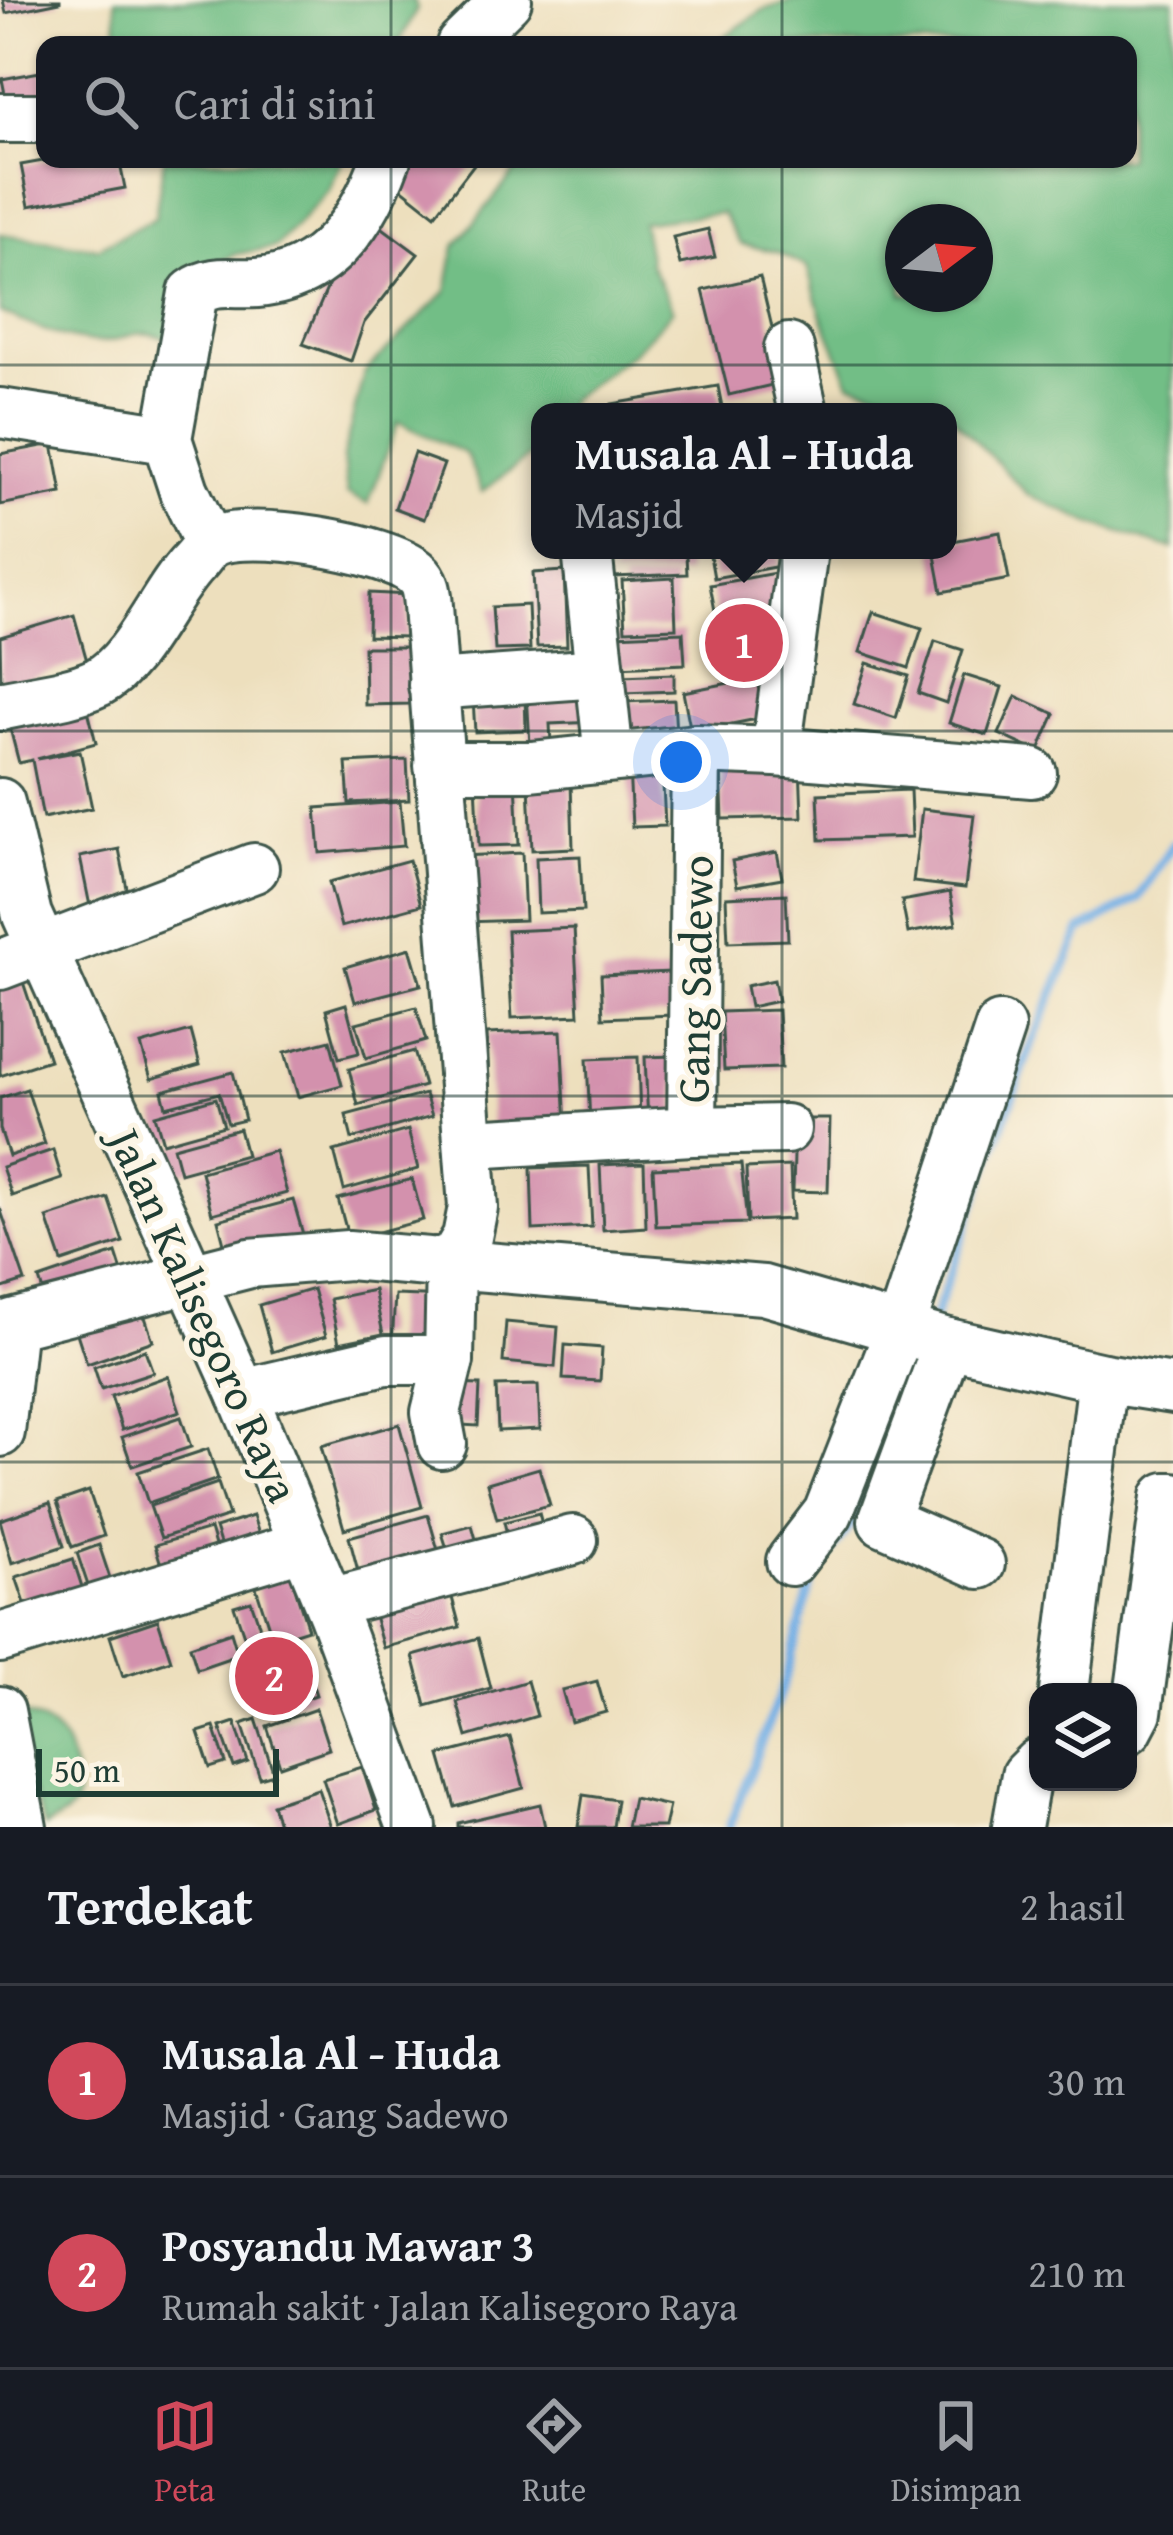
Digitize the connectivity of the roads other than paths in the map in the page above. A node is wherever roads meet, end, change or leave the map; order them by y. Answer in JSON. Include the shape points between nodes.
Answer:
{"nodes":[{"id":1,"x":507,"y":0,"type":"edge"},
{"id":2,"x":470,"y":36,"type":"edge"},
{"id":3,"x":0,"y":118,"type":"edge"},
{"id":4,"x":36,"y":118,"type":"edge"},
{"id":5,"x":383,"y":168,"type":"edge"},
{"id":6,"x":789,"y":348,"type":"dead end"},
{"id":7,"x":801,"y":403,"type":"edge"},
{"id":8,"x":0,"y":413,"type":"edge"},
{"id":9,"x":167,"y":439,"type":"junction"},
{"id":10,"x":209,"y":543,"type":"junction"},
{"id":11,"x":587,"y":559,"type":"edge"},
{"id":12,"x":802,"y":559,"type":"edge"},
{"id":13,"x":600,"y":674,"type":"junction"},
{"id":14,"x":434,"y":685,"type":"junction"},
{"id":15,"x":0,"y":706,"type":"edge"},
{"id":16,"x":697,"y":749,"type":"junction"},
{"id":17,"x":776,"y":752,"type":"junction"},
{"id":18,"x":609,"y":757,"type":"junction"},
{"id":19,"x":439,"y":766,"type":"junction"},
{"id":20,"x":1032,"y":773,"type":"dead end"},
{"id":21,"x":3,"y":826,"type":"edge"},
{"id":22,"x":254,"y":868,"type":"dead end"},
{"id":23,"x":21,"y":957,"type":"edge"},
{"id":24,"x":1000,"y":1027,"type":"dead end"},
{"id":25,"x":786,"y":1129,"type":"dead end"},
{"id":26,"x":692,"y":1131,"type":"junction"},
{"id":27,"x":471,"y":1144,"type":"junction"},
{"id":28,"x":451,"y":1264,"type":"junction"},
{"id":29,"x":193,"y":1280,"type":"junction"},
{"id":30,"x":921,"y":1335,"type":"junction"},
{"id":31,"x":449,"y":1360,"type":"junction"},
{"id":32,"x":1103,"y":1378,"type":"junction"},
{"id":33,"x":1173,"y":1389,"type":"edge"},
{"id":34,"x":242,"y":1394,"type":"junction"},
{"id":35,"x":0,"y":1432,"type":"edge"},
{"id":36,"x":442,"y":1444,"type":"dead end"},
{"id":37,"x":1173,"y":1498,"type":"edge"},
{"id":38,"x":573,"y":1540,"type":"dead end"},
{"id":39,"x":305,"y":1546,"type":"junction"},
{"id":40,"x":791,"y":1561,"type":"dead end"},
{"id":41,"x":980,"y":1564,"type":"dead end"},
{"id":42,"x":330,"y":1604,"type":"junction"},
{"id":43,"x":0,"y":1638,"type":"edge"},
{"id":44,"x":1065,"y":1683,"type":"edge"},
{"id":45,"x":0,"y":1711,"type":"edge"},
{"id":46,"x":1137,"y":1712,"type":"edge"},
{"id":47,"x":22,"y":1827,"type":"edge"},
{"id":48,"x":412,"y":1827,"type":"edge"}],
"edges":[{"from":1,"to":2,"type":"street"},
{"from":3,"to":4,"type":"street"},
{"from":5,"to":9,"type":"street","via":[[341,244],[304,270],[193,292]]},
{"from":6,"to":7,"type":"street"},
{"from":8,"to":9,"type":"street"},
{"from":9,"to":10,"type":"street"},
{"from":10,"to":14,"type":"street","via":[[284,534],[416,573],[427,590]]},
{"from":10,"to":15,"type":"street","via":[[98,682]]},
{"from":11,"to":13,"type":"street"},
{"from":12,"to":17,"type":"street"},
{"from":13,"to":14,"type":"street"},
{"from":13,"to":18,"type":"street"},
{"from":14,"to":19,"type":"street"},
{"from":16,"to":17,"type":"street"},
{"from":16,"to":18,"type":"street"},
{"from":16,"to":26,"type":"street","name":"Gang Sadewo"},
{"from":17,"to":20,"type":"street"},
{"from":18,"to":19,"type":"street"},
{"from":19,"to":27,"type":"street"},
{"from":21,"to":23,"type":"street","name":"Jalan Kalisegoro Raya","via":[[27,915]]},
{"from":22,"to":23,"type":"street"},
{"from":23,"to":29,"type":"street","name":"Jalan Kalisegoro Raya"},
{"from":24,"to":30,"type":"street"},
{"from":25,"to":26,"type":"street"},
{"from":26,"to":27,"type":"street","name":"Gang Sadewo"},
{"from":27,"to":28,"type":"street","via":[[473,1207]]},
{"from":28,"to":29,"type":"street","via":[[306,1256]]},
{"from":28,"to":30,"type":"street","via":[[763,1290]]},
{"from":28,"to":31,"type":"street"},
{"from":29,"to":34,"type":"street","name":"Jalan Kalisegoro Raya"},
{"from":29,"to":35,"type":"street","via":[[9,1326]]},
{"from":30,"to":32,"type":"street"},
{"from":30,"to":40,"type":"street","via":[[827,1513]]},
{"from":30,"to":41,"type":"street","via":[[883,1522]]},
{"from":31,"to":34,"type":"street","via":[[386,1360]]},
{"from":31,"to":36,"type":"street","via":[[436,1412]]},
{"from":32,"to":33,"type":"street"},
{"from":32,"to":44,"type":"street"},
{"from":34,"to":39,"type":"street","name":"Jalan Kalisegoro Raya"},
{"from":37,"to":46,"type":"street","via":[[1166,1497]]},
{"from":38,"to":42,"type":"street"},
{"from":39,"to":42,"type":"street","name":"Jalan Kalisegoro Raya"},
{"from":39,"to":43,"type":"street"},
{"from":42,"to":48,"type":"street","name":"Jalan Kalisegoro Raya"},
{"from":45,"to":47,"type":"street"}]}
